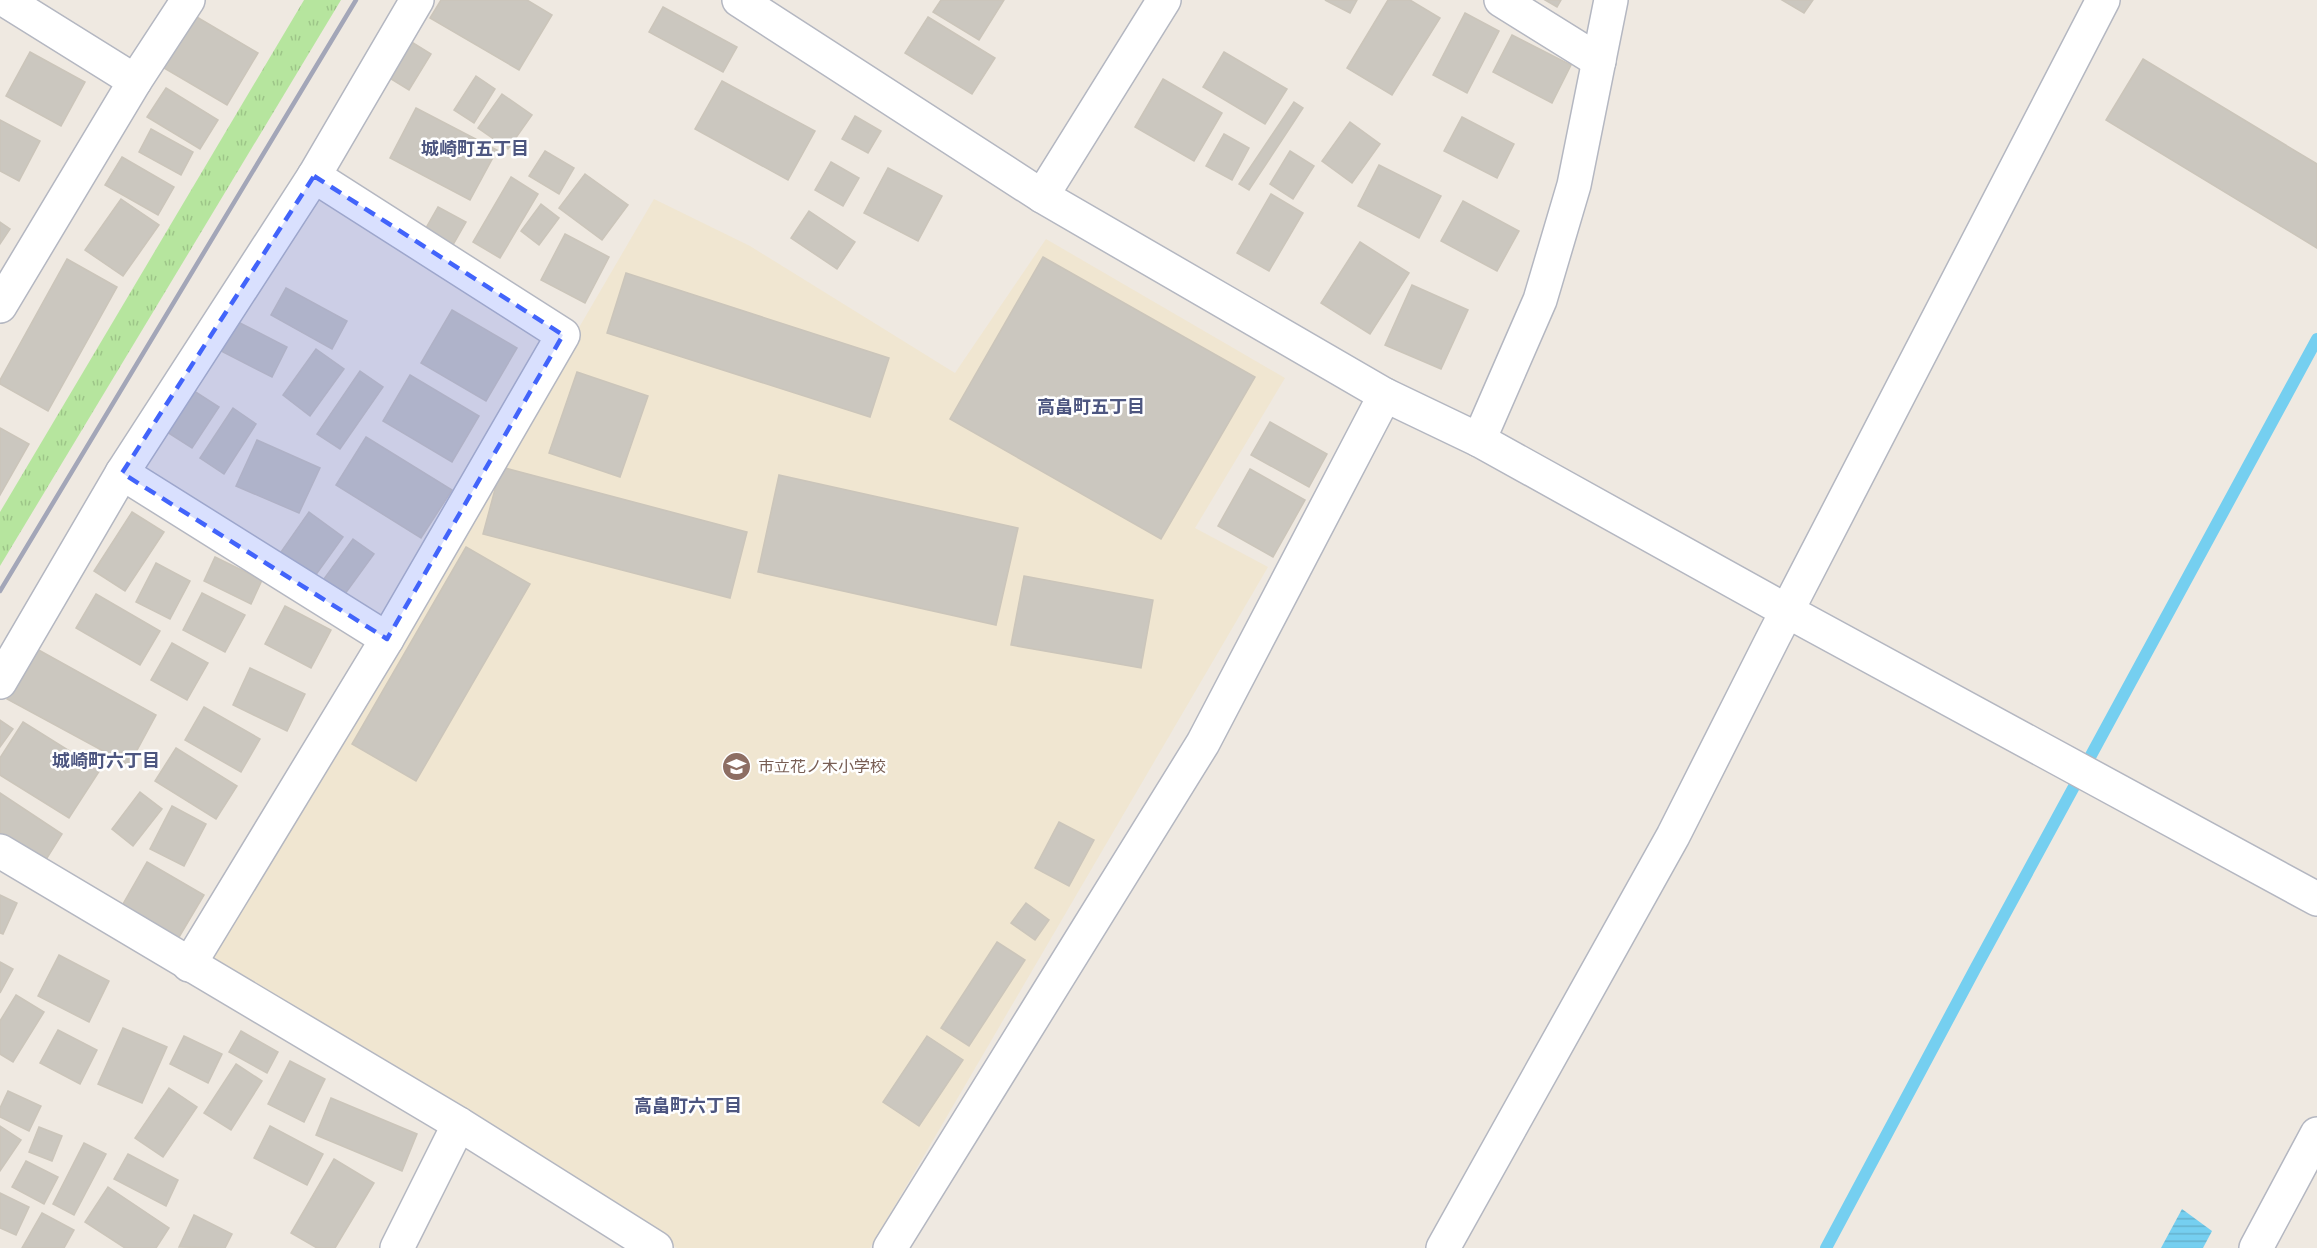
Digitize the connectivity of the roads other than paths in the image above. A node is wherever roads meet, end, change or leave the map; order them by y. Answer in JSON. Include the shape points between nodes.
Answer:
{"nodes":[{"id":1,"x":5,"y":0,"type":"edge"},
{"id":2,"x":188,"y":0,"type":"edge"},
{"id":3,"x":417,"y":0,"type":"edge"},
{"id":4,"x":739,"y":0,"type":"edge"},
{"id":5,"x":1164,"y":0,"type":"edge"},
{"id":6,"x":1501,"y":0,"type":"edge"},
{"id":7,"x":1611,"y":0,"type":"edge"},
{"id":8,"x":2103,"y":0,"type":"edge"},
{"id":9,"x":1599,"y":61,"type":"junction"},
{"id":10,"x":135,"y":81,"type":"junction"},
{"id":11,"x":314,"y":176,"type":"junction"},
{"id":12,"x":1042,"y":196,"type":"junction"},
{"id":13,"x":0,"y":306,"type":"edge"},
{"id":14,"x":1385,"y":395,"type":"junction"},
{"id":15,"x":1479,"y":440,"type":"junction"},
{"id":16,"x":122,"y":473,"type":"junction"},
{"id":17,"x":1786,"y":611,"type":"junction"},
{"id":18,"x":387,"y":639,"type":"junction"},
{"id":19,"x":0,"y":682,"type":"edge"},
{"id":20,"x":0,"y":851,"type":"edge"},
{"id":21,"x":2317,"y":899,"type":"edge"},
{"id":22,"x":189,"y":965,"type":"junction"},
{"id":23,"x":459,"y":1124,"type":"junction"},
{"id":24,"x":2317,"y":1134,"type":"edge"},
{"id":25,"x":397,"y":1248,"type":"edge"},
{"id":26,"x":656,"y":1248,"type":"edge"},
{"id":27,"x":890,"y":1248,"type":"edge"},
{"id":28,"x":1443,"y":1248,"type":"edge"},
{"id":29,"x":2256,"y":1248,"type":"edge"}],
"edges":[{"from":1,"to":10,"type":"street"},
{"from":2,"to":10,"type":"street"},
{"from":3,"to":11,"type":"street"},
{"from":4,"to":12,"type":"street"},
{"from":5,"to":12,"type":"street"},
{"from":6,"to":9,"type":"street"},
{"from":7,"to":9,"type":"street"},
{"from":8,"to":17,"type":"street"},
{"from":9,"to":15,"type":"street","via":[[1574,185],[1540,300]]},
{"from":10,"to":13,"type":"street"},
{"from":11,"to":16,"type":"street"},
{"from":11,"to":18,"type":"street","via":[[563,335]]},
{"from":12,"to":14,"type":"street"},
{"from":14,"to":15,"type":"street"},
{"from":14,"to":27,"type":"street","via":[[1203,743]]},
{"from":15,"to":17,"type":"street"},
{"from":16,"to":18,"type":"street"},
{"from":16,"to":19,"type":"street"},
{"from":17,"to":21,"type":"street"},
{"from":17,"to":28,"type":"street","via":[[1673,836]]},
{"from":18,"to":22,"type":"street"},
{"from":20,"to":22,"type":"street"},
{"from":22,"to":23,"type":"street"},
{"from":23,"to":25,"type":"street"},
{"from":23,"to":26,"type":"street"},
{"from":24,"to":29,"type":"street"}]}
